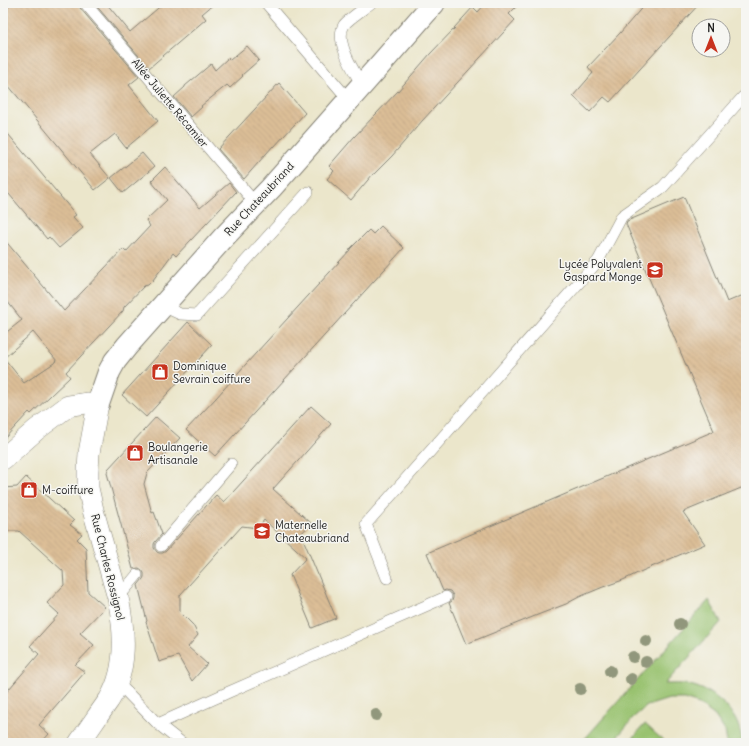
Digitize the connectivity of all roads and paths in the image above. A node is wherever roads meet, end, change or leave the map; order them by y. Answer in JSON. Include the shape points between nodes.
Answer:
{"nodes":[{"id":1,"x":85,"y":3,"type":"edge"},
{"id":2,"x":266,"y":3,"type":"edge"},
{"id":3,"x":371,"y":3,"type":"edge"},
{"id":4,"x":434,"y":3,"type":"edge"},
{"id":5,"x":356,"y":92,"type":"junction"},
{"id":6,"x":746,"y":95,"type":"edge"},
{"id":7,"x":308,"y":192,"type":"dead end"},
{"id":8,"x":256,"y":204,"type":"junction"},
{"id":9,"x":163,"y":306,"type":"junction"},
{"id":10,"x":98,"y":404,"type":"junction"},
{"id":11,"x":3,"y":458,"type":"edge"},
{"id":12,"x":231,"y":464,"type":"dead end"},
{"id":13,"x":162,"y":546,"type":"dead end"},
{"id":14,"x":137,"y":575,"type":"dead end"},
{"id":15,"x":388,"y":578,"type":"dead end"},
{"id":16,"x":446,"y":597,"type":"dead end"},
{"id":17,"x":118,"y":598,"type":"junction"},
{"id":18,"x":117,"y":682,"type":"junction"},
{"id":19,"x":158,"y":724,"type":"junction"},
{"id":20,"x":79,"y":743,"type":"edge"},
{"id":21,"x":182,"y":743,"type":"edge"}],
"edges":[{"from":1,"to":8,"type":"lane","name":"Allée Juliette Récamier"},
{"from":2,"to":5,"type":"lane"},
{"from":3,"to":5,"type":"lane","via":[[344,24],[341,35]]},
{"from":4,"to":5,"type":"street","name":"Rue Chateaubriand"},
{"from":5,"to":8,"type":"street","name":"Rue Chateaubriand"},
{"from":6,"to":15,"type":"lane","via":[[663,187],[622,216],[598,261],[366,524]]},
{"from":7,"to":9,"type":"lane","via":[[197,315],[180,314]]},
{"from":8,"to":9,"type":"street","name":"Rue Chateaubriand"},
{"from":9,"to":10,"type":"street","name":"Rue Chateaubriand","via":[[115,361]]},
{"from":10,"to":11,"type":"street","via":[[68,406]]},
{"from":10,"to":17,"type":"street","name":"Rue Charles Rossignol","via":[[89,453],[88,488]]},
{"from":12,"to":13,"type":"lane"},
{"from":14,"to":17,"type":"lane"},
{"from":16,"to":19,"type":"lane"},
{"from":17,"to":18,"type":"street","name":"Rue Charles Rossignol","via":[[124,640],[123,662]]},
{"from":18,"to":19,"type":"lane"},
{"from":18,"to":20,"type":"street","name":"Rue Charles Rossignol","via":[[109,699]]},
{"from":19,"to":21,"type":"lane"}]}
